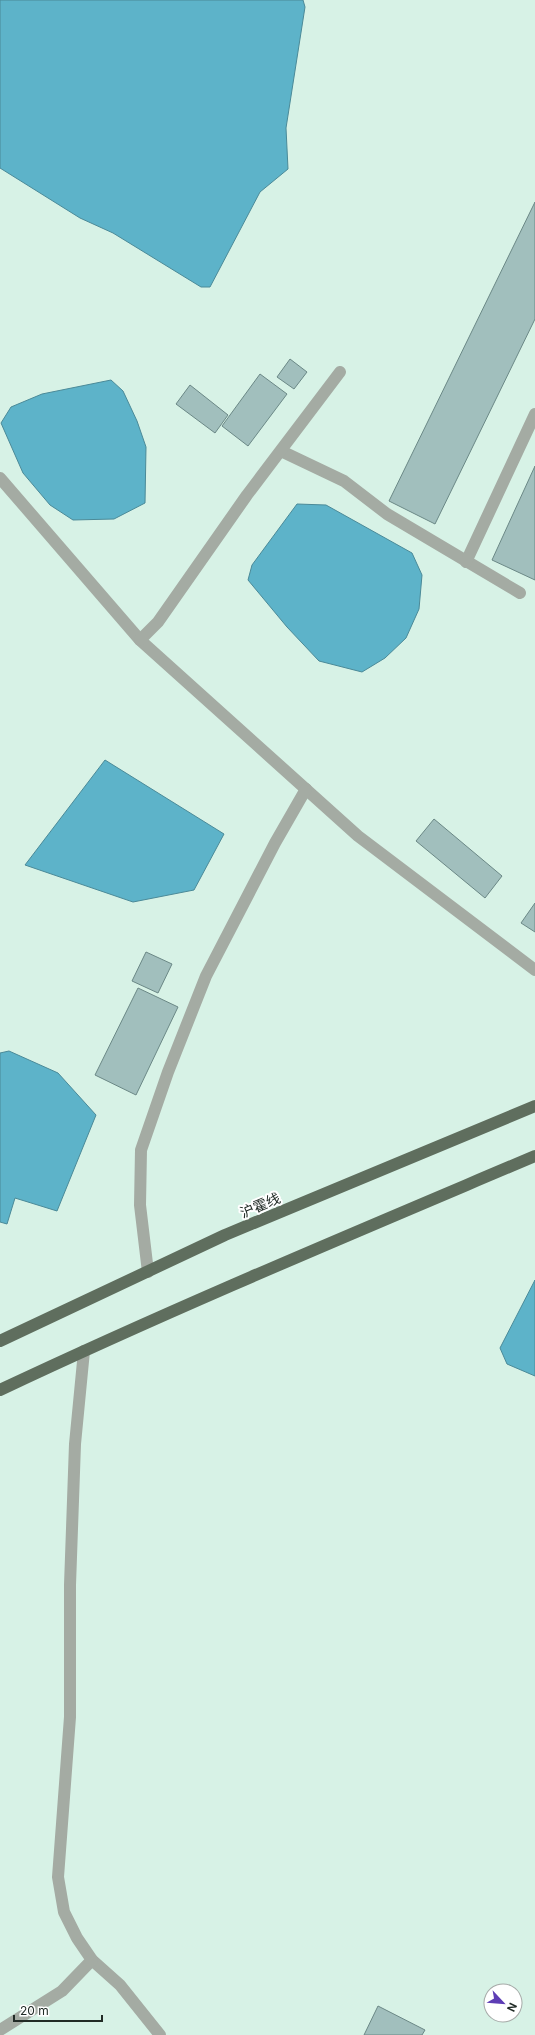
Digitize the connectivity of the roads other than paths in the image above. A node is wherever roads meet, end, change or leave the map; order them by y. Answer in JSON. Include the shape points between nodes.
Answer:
{"nodes":[{"id":1,"x":340,"y":372,"type":"dead end"},
{"id":2,"x":535,"y":414,"type":"edge"},
{"id":3,"x":281,"y":451,"type":"junction"},
{"id":4,"x":0,"y":478,"type":"edge"},
{"id":5,"x":466,"y":562,"type":"junction"},
{"id":6,"x":520,"y":593,"type":"dead end"},
{"id":7,"x":140,"y":640,"type":"junction"},
{"id":8,"x":306,"y":789,"type":"junction"},
{"id":9,"x":535,"y":970,"type":"edge"},
{"id":10,"x":535,"y":1106,"type":"edge"},
{"id":11,"x":535,"y":1156,"type":"edge"},
{"id":12,"x":148,"y":1272,"type":"junction"},
{"id":13,"x":0,"y":1341,"type":"edge"},
{"id":14,"x":84,"y":1350,"type":"junction"},
{"id":15,"x":0,"y":1390,"type":"edge"},
{"id":16,"x":92,"y":1960,"type":"junction"},
{"id":17,"x":0,"y":2030,"type":"edge"},
{"id":18,"x":160,"y":2035,"type":"edge"}],
"edges":[{"from":1,"to":3,"type":"street"},
{"from":2,"to":5,"type":"street"},
{"from":3,"to":5,"type":"street","via":[[344,481],[387,514]]},
{"from":3,"to":7,"type":"street","via":[[158,622]]},
{"from":4,"to":7,"type":"street"},
{"from":5,"to":6,"type":"street"},
{"from":7,"to":8,"type":"street"},
{"from":8,"to":9,"type":"street","via":[[364,840]]},
{"from":8,"to":12,"type":"street","via":[[206,976],[168,1072],[141,1150],[140,1205]]},
{"from":10,"to":12,"type":"highway","name":"沪霍线","via":[[225,1235]]},
{"from":11,"to":14,"type":"highway"},
{"from":12,"to":13,"type":"highway","name":"沪霍线"},
{"from":14,"to":15,"type":"highway"},
{"from":14,"to":16,"type":"street","via":[[75,1444],[70,1585],[70,1717],[58,1877],[64,1912]]},
{"from":16,"to":17,"type":"street","via":[[62,1991]]},
{"from":16,"to":18,"type":"street","via":[[120,1985]]}]}
